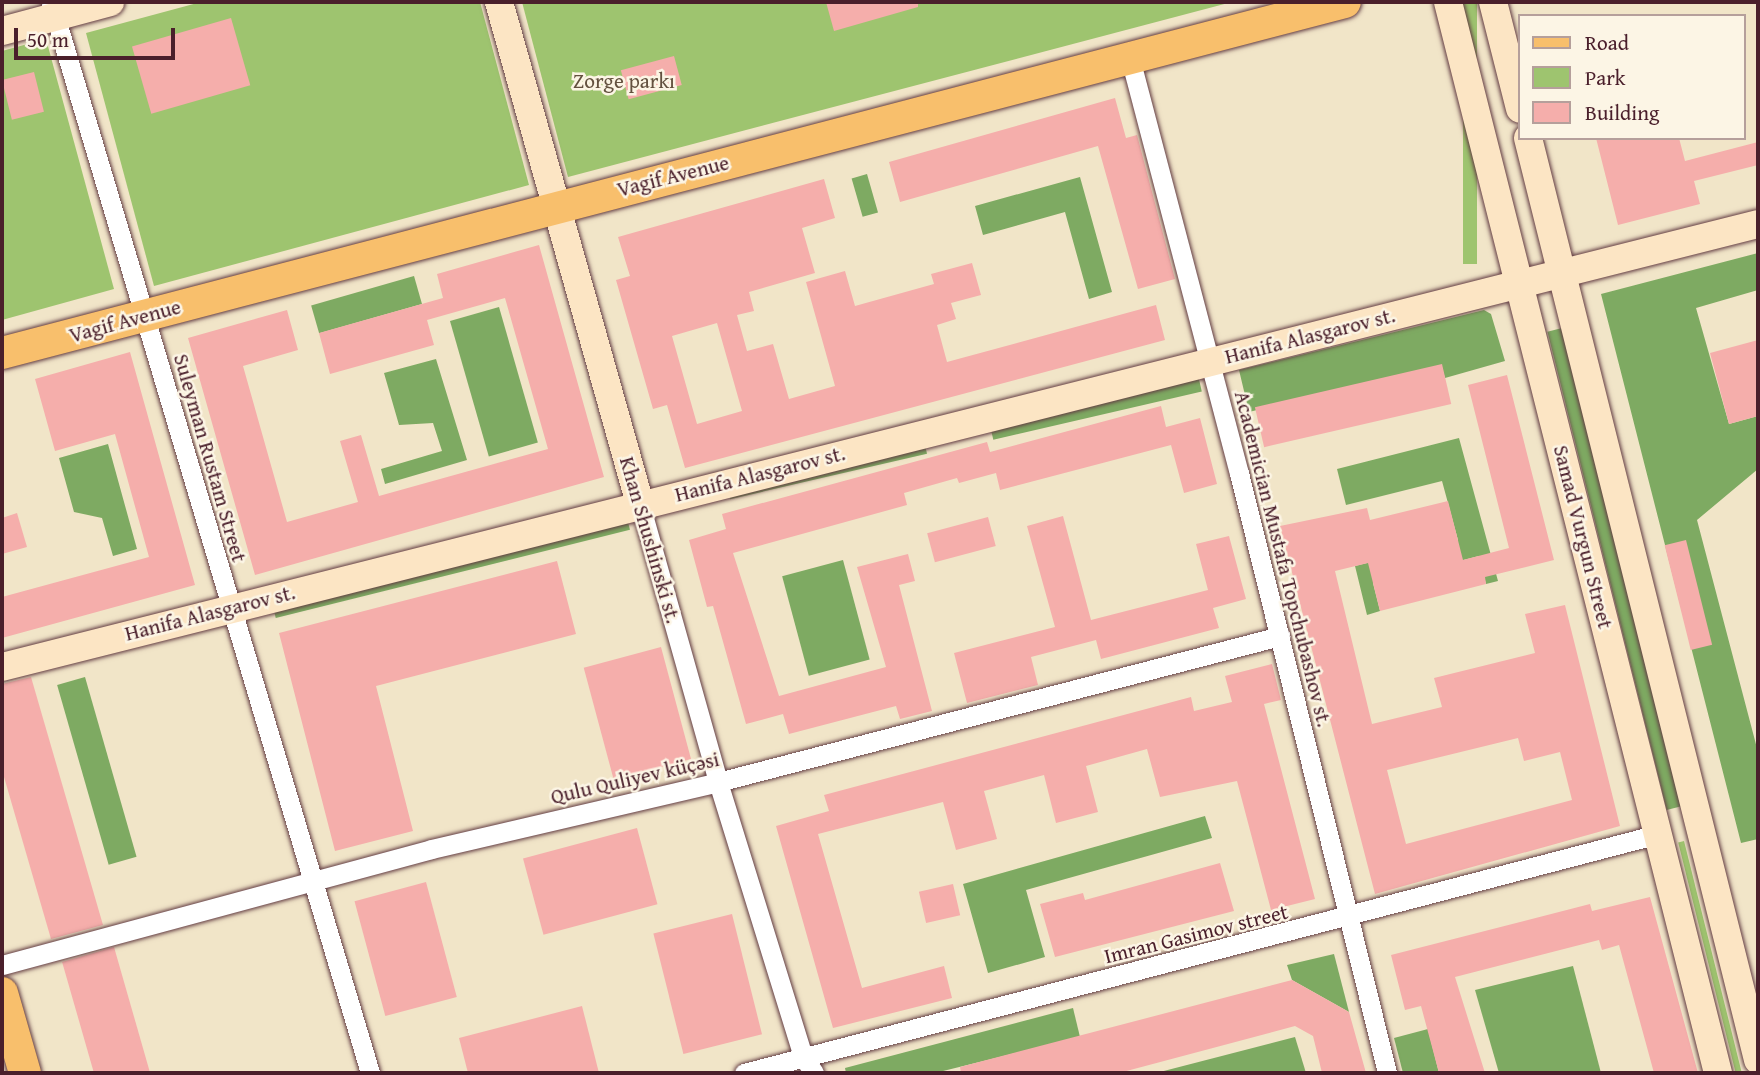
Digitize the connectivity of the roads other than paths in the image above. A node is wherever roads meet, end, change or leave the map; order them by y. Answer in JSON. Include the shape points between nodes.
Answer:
{"nodes":[{"id":1,"x":110,"y":2,"type":"edge"},
{"id":2,"x":499,"y":2,"type":"edge"},
{"id":3,"x":1345,"y":2,"type":"edge"},
{"id":4,"x":1448,"y":2,"type":"edge"},
{"id":5,"x":1493,"y":2,"type":"edge"},
{"id":6,"x":53,"y":9,"type":"edge"},
{"id":7,"x":2,"y":31,"type":"edge"},
{"id":8,"x":1129,"y":58,"type":"junction"},
{"id":9,"x":1518,"y":101,"type":"edge"},
{"id":10,"x":1528,"y":140,"type":"edge"},
{"id":11,"x":557,"y":206,"type":"junction"},
{"id":12,"x":1758,"y":224,"type":"edge"},
{"id":13,"x":1562,"y":274,"type":"junction"},
{"id":14,"x":1519,"y":284,"type":"junction"},
{"id":15,"x":144,"y":316,"type":"junction"},
{"id":16,"x":2,"y":353,"type":"edge"},
{"id":17,"x":1210,"y":360,"type":"junction"},
{"id":18,"x":640,"y":504,"type":"junction"},
{"id":19,"x":229,"y":608,"type":"junction"},
{"id":20,"x":1280,"y":636,"type":"junction"},
{"id":21,"x":2,"y":667,"type":"edge"},
{"id":22,"x":718,"y":782,"type":"junction"},
{"id":23,"x":1700,"y":822,"type":"junction"},
{"id":24,"x":1658,"y":834,"type":"junction"},
{"id":25,"x":310,"y":881,"type":"junction"},
{"id":26,"x":1348,"y":918,"type":"junction"},
{"id":27,"x":2,"y":965,"type":"edge"},
{"id":28,"x":2,"y":993,"type":"edge"},
{"id":29,"x":1758,"y":1060,"type":"edge"},
{"id":30,"x":807,"y":1068,"type":"edge"},
{"id":31,"x":25,"y":1073,"type":"edge"},
{"id":32,"x":370,"y":1073,"type":"edge"},
{"id":33,"x":744,"y":1073,"type":"edge"},
{"id":34,"x":1387,"y":1073,"type":"edge"},
{"id":35,"x":1718,"y":1073,"type":"edge"}],
"edges":[{"from":1,"to":6,"type":"street"},
{"from":2,"to":11,"type":"street","name":"Khan Shushinski st."},
{"from":3,"to":8,"type":"main road","name":"Vagif Avenue"},
{"from":4,"to":14,"type":"street","name":"Samad Vurgun Street"},
{"from":5,"to":9,"type":"street"},
{"from":6,"to":7,"type":"street"},
{"from":6,"to":15,"type":"street","name":"Suleyman Rustam Street"},
{"from":8,"to":11,"type":"main road","name":"Vagif Avenue"},
{"from":8,"to":17,"type":"street","name":"Academician Mustafa Topchubashov st."},
{"from":10,"to":13,"type":"street","name":"Samad Vurgun Street"},
{"from":11,"to":15,"type":"main road","name":"Vagif Avenue"},
{"from":11,"to":18,"type":"street","name":"Khan Shushinski st."},
{"from":12,"to":13,"type":"street"},
{"from":13,"to":14,"type":"street","name":"Hanifa Alasgarov st."},
{"from":13,"to":23,"type":"street","name":"Samad Vurgun Street"},
{"from":14,"to":17,"type":"street","name":"Hanifa Alasgarov st."},
{"from":14,"to":24,"type":"street","name":"Samad Vurgun Street"},
{"from":15,"to":16,"type":"main road","name":"Vagif Avenue"},
{"from":15,"to":19,"type":"street","name":"Suleyman Rustam Street"},
{"from":17,"to":18,"type":"street","name":"Hanifa Alasgarov st."},
{"from":17,"to":20,"type":"street","name":"Academician Mustafa Topchubashov st."},
{"from":18,"to":19,"type":"street","name":"Hanifa Alasgarov st."},
{"from":18,"to":22,"type":"street","name":"Khan Shushinski st."},
{"from":19,"to":21,"type":"street","name":"Hanifa Alasgarov st."},
{"from":19,"to":25,"type":"street","name":"Suleyman Rustam Street"},
{"from":20,"to":22,"type":"street","name":"Qulu Quliyev küçəsi"},
{"from":20,"to":26,"type":"street","name":"Academician Mustafa Topchubashov st."},
{"from":22,"to":25,"type":"street","name":"Qulu Quliyev küçəsi"},
{"from":22,"to":30,"type":"street","name":"Khan Shushinski st."},
{"from":23,"to":24,"type":"street"},
{"from":23,"to":29,"type":"street","name":"Samad Vurgun Street"},
{"from":24,"to":26,"type":"street","name":"Imran Gasimov street"},
{"from":24,"to":35,"type":"street","name":"Samad Vurgun Street"},
{"from":25,"to":27,"type":"street","name":"Qulu Quliyev küçəsi"},
{"from":25,"to":32,"type":"street","name":"Suleyman Rustam Street"},
{"from":26,"to":30,"type":"street","name":"Imran Gasimov street"},
{"from":26,"to":34,"type":"street","name":"Academician Mustafa Topchubashov st."},
{"from":28,"to":31,"type":"main road"},
{"from":30,"to":33,"type":"street","name":"Imran Gasimov street"}]}
